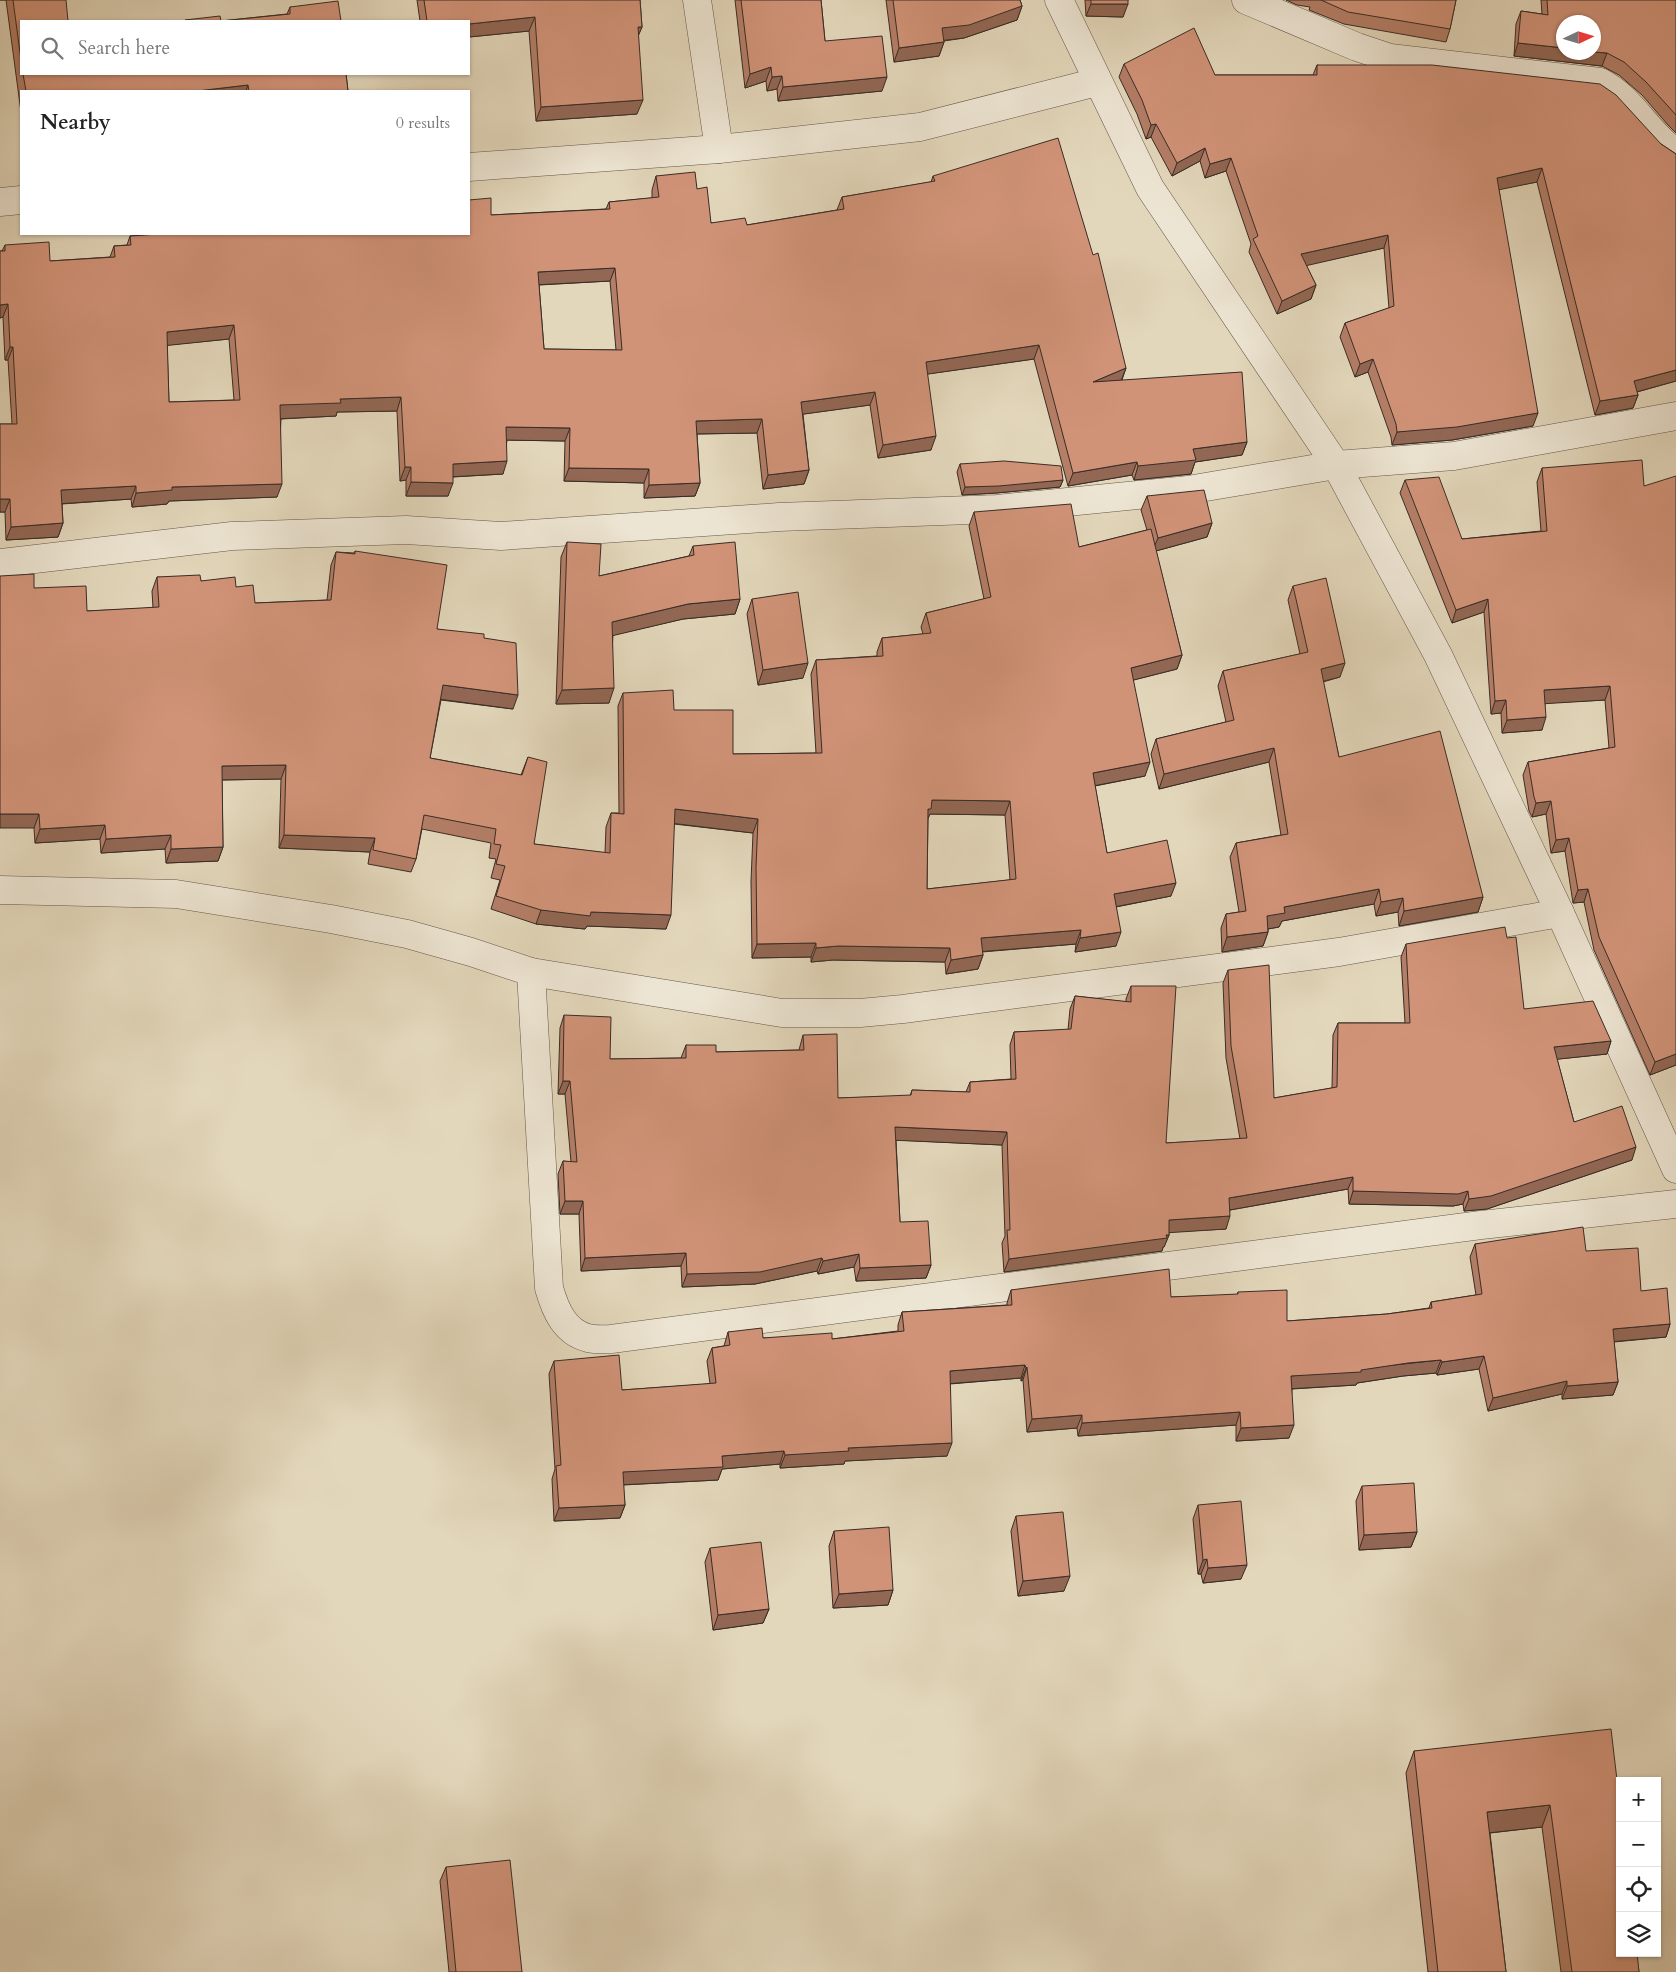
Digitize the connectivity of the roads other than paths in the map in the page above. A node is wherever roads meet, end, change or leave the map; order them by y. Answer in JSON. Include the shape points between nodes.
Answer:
{"nodes":[{"id":1,"x":697,"y":0,"type":"edge"},
{"id":2,"x":1059,"y":0,"type":"edge"},
{"id":3,"x":1246,"y":0,"type":"edge"},
{"id":4,"x":1097,"y":82,"type":"junction"},
{"id":5,"x":719,"y":148,"type":"junction"},
{"id":6,"x":1676,"y":153,"type":"edge"},
{"id":7,"x":470,"y":167,"type":"edge"},
{"id":8,"x":20,"y":200,"type":"edge"},
{"id":9,"x":0,"y":202,"type":"edge"},
{"id":10,"x":1676,"y":416,"type":"edge"},
{"id":11,"x":1336,"y":465,"type":"junction"},
{"id":12,"x":0,"y":563,"type":"edge"},
{"id":13,"x":0,"y":890,"type":"edge"},
{"id":14,"x":1560,"y":912,"type":"junction"},
{"id":15,"x":531,"y":972,"type":"junction"},
{"id":16,"x":1676,"y":1169,"type":"edge"},
{"id":17,"x":1676,"y":1204,"type":"edge"}],
"edges":[{"from":1,"to":5,"type":"street"},
{"from":2,"to":4,"type":"street"},
{"from":3,"to":6,"type":"street","via":[[1390,58],[1600,82],[1614,89],[1662,144]]},
{"from":4,"to":5,"type":"street","via":[[920,127]]},
{"from":4,"to":11,"type":"street","via":[[1150,188]]},
{"from":5,"to":7,"type":"street"},
{"from":8,"to":9,"type":"street"},
{"from":10,"to":11,"type":"street","via":[[1454,456]]},
{"from":11,"to":12,"type":"street","via":[[1188,490],[998,509],[779,518],[501,536],[406,530],[232,536]]},
{"from":11,"to":14,"type":"street","via":[[1438,655]]},
{"from":13,"to":15,"type":"street","via":[[176,894],[407,934]]},
{"from":14,"to":15,"type":"street","via":[[1339,952],[860,1013],[782,1013]]},
{"from":14,"to":16,"type":"street"},
{"from":15,"to":17,"type":"street","via":[[549,1288],[560,1317],[570,1329],[588,1338],[611,1339],[1481,1225]]}]}
